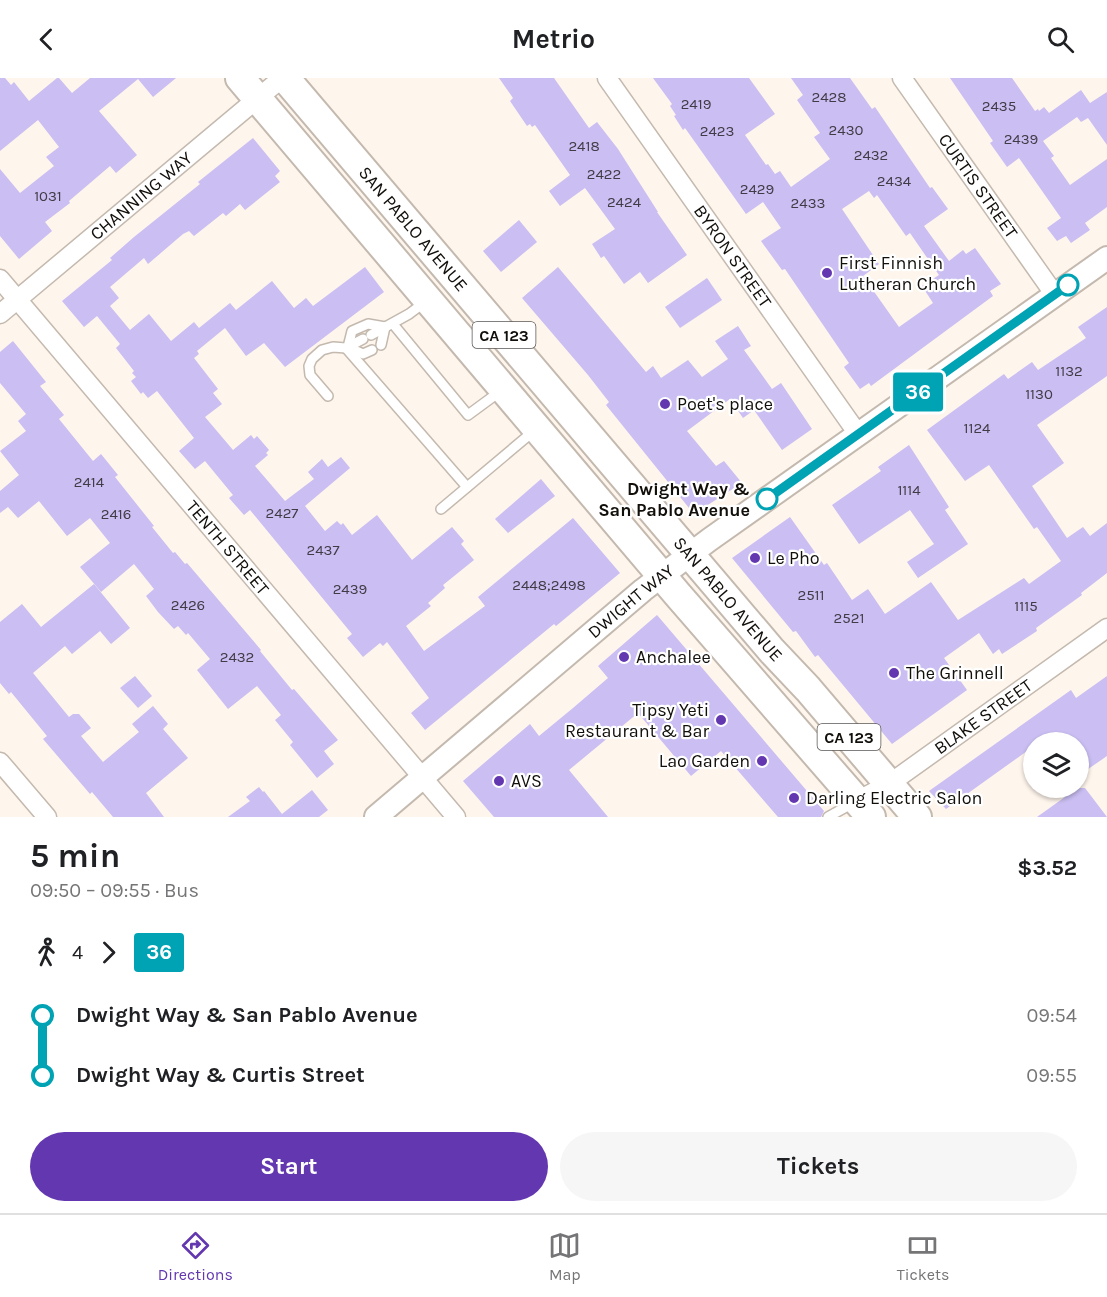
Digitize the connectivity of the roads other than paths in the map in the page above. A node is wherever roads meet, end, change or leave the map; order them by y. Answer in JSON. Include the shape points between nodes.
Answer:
{"nodes":[{"id":1,"x":284,"y":78,"type":"edge"},
{"id":2,"x":607,"y":78,"type":"edge"},
{"id":3,"x":902,"y":78,"type":"edge"},
{"id":4,"x":249,"y":88,"type":"edge"},
{"id":5,"x":1107,"y":258,"type":"edge"},
{"id":6,"x":0,"y":279,"type":"edge"},
{"id":7,"x":1055,"y":295,"type":"junction"},
{"id":8,"x":17,"y":299,"type":"junction"},
{"id":9,"x":428,"y":299,"type":"junction"},
{"id":10,"x":0,"y":314,"type":"edge"},
{"id":11,"x":389,"y":326,"type":"junction"},
{"id":12,"x":347,"y":347,"type":"junction"},
{"id":13,"x":504,"y":389,"type":"junction"},
{"id":14,"x":328,"y":396,"type":"dead end"},
{"id":15,"x":537,"y":429,"type":"junction"},
{"id":16,"x":858,"y":434,"type":"junction"},
{"id":17,"x":467,"y":487,"type":"junction"},
{"id":18,"x":441,"y":509,"type":"dead end"},
{"id":19,"x":691,"y":554,"type":"junction"},
{"id":20,"x":662,"y":575,"type":"junction"},
{"id":21,"x":1107,"y":628,"type":"edge"},
{"id":22,"x":0,"y":762,"type":"edge"},
{"id":23,"x":423,"y":778,"type":"junction"},
{"id":24,"x":889,"y":784,"type":"junction"},
{"id":25,"x":864,"y":809,"type":"edge"},
{"id":26,"x":47,"y":817,"type":"edge"},
{"id":27,"x":376,"y":817,"type":"edge"},
{"id":28,"x":456,"y":817,"type":"edge"},
{"id":29,"x":828,"y":817,"type":"edge"},
{"id":30,"x":917,"y":817,"type":"edge"}],
"edges":[{"from":1,"to":4,"type":"street","name":"CHANNING WAY"},
{"from":1,"to":19,"type":"main road","name":"SAN PABLO AVENUE","number":"CA 123"},
{"from":2,"to":16,"type":"street","name":"BYRON STREET"},
{"from":3,"to":7,"type":"street","name":"CURTIS STREET"},
{"from":4,"to":8,"type":"street","name":"CHANNING WAY"},
{"from":4,"to":9,"type":"main road","name":"SAN PABLO AVENUE","number":"CA 123"},
{"from":5,"to":7,"type":"street","name":"DWIGHT WAY"},
{"from":6,"to":8,"type":"street","name":"TENTH STREET"},
{"from":7,"to":16,"type":"street","name":"DWIGHT WAY"},
{"from":8,"to":10,"type":"street","name":"CHANNING WAY"},
{"from":8,"to":23,"type":"street","name":"TENTH STREET"},
{"from":9,"to":11,"type":"lane"},
{"from":9,"to":13,"type":"main road","name":"SAN PABLO AVENUE","number":"CA 123"},
{"from":11,"to":12,"type":"lane"},
{"from":11,"to":12,"type":"lane","via":[[368,324],[352,331]]},
{"from":11,"to":12,"type":"lane","via":[[377,348],[363,354]]},
{"from":11,"to":13,"type":"lane","via":[[468,415]]},
{"from":12,"to":14,"type":"lane","via":[[322,350],[309,366],[310,375]]},
{"from":12,"to":17,"type":"lane"},
{"from":13,"to":15,"type":"main road","name":"SAN PABLO AVENUE","number":"CA 123"},
{"from":15,"to":17,"type":"lane"},
{"from":15,"to":20,"type":"main road","name":"SAN PABLO AVENUE","number":"CA 123"},
{"from":16,"to":19,"type":"street","name":"DWIGHT WAY"},
{"from":17,"to":18,"type":"lane"},
{"from":19,"to":20,"type":"street","name":"DWIGHT WAY"},
{"from":19,"to":24,"type":"main road","name":"SAN PABLO AVENUE","number":"CA 123"},
{"from":20,"to":23,"type":"street","name":"DWIGHT WAY"},
{"from":20,"to":25,"type":"main road","name":"SAN PABLO AVENUE","number":"CA 123"},
{"from":21,"to":24,"type":"street","name":"BLAKE STREET"},
{"from":22,"to":26,"type":"street"},
{"from":23,"to":27,"type":"street","name":"DWIGHT WAY"},
{"from":23,"to":28,"type":"street","name":"TENTH STREET"},
{"from":24,"to":25,"type":"street","name":"BLAKE STREET"},
{"from":24,"to":30,"type":"main road","name":"SAN PABLO AVENUE","number":"CA 123"},
{"from":25,"to":29,"type":"lane"}]}
